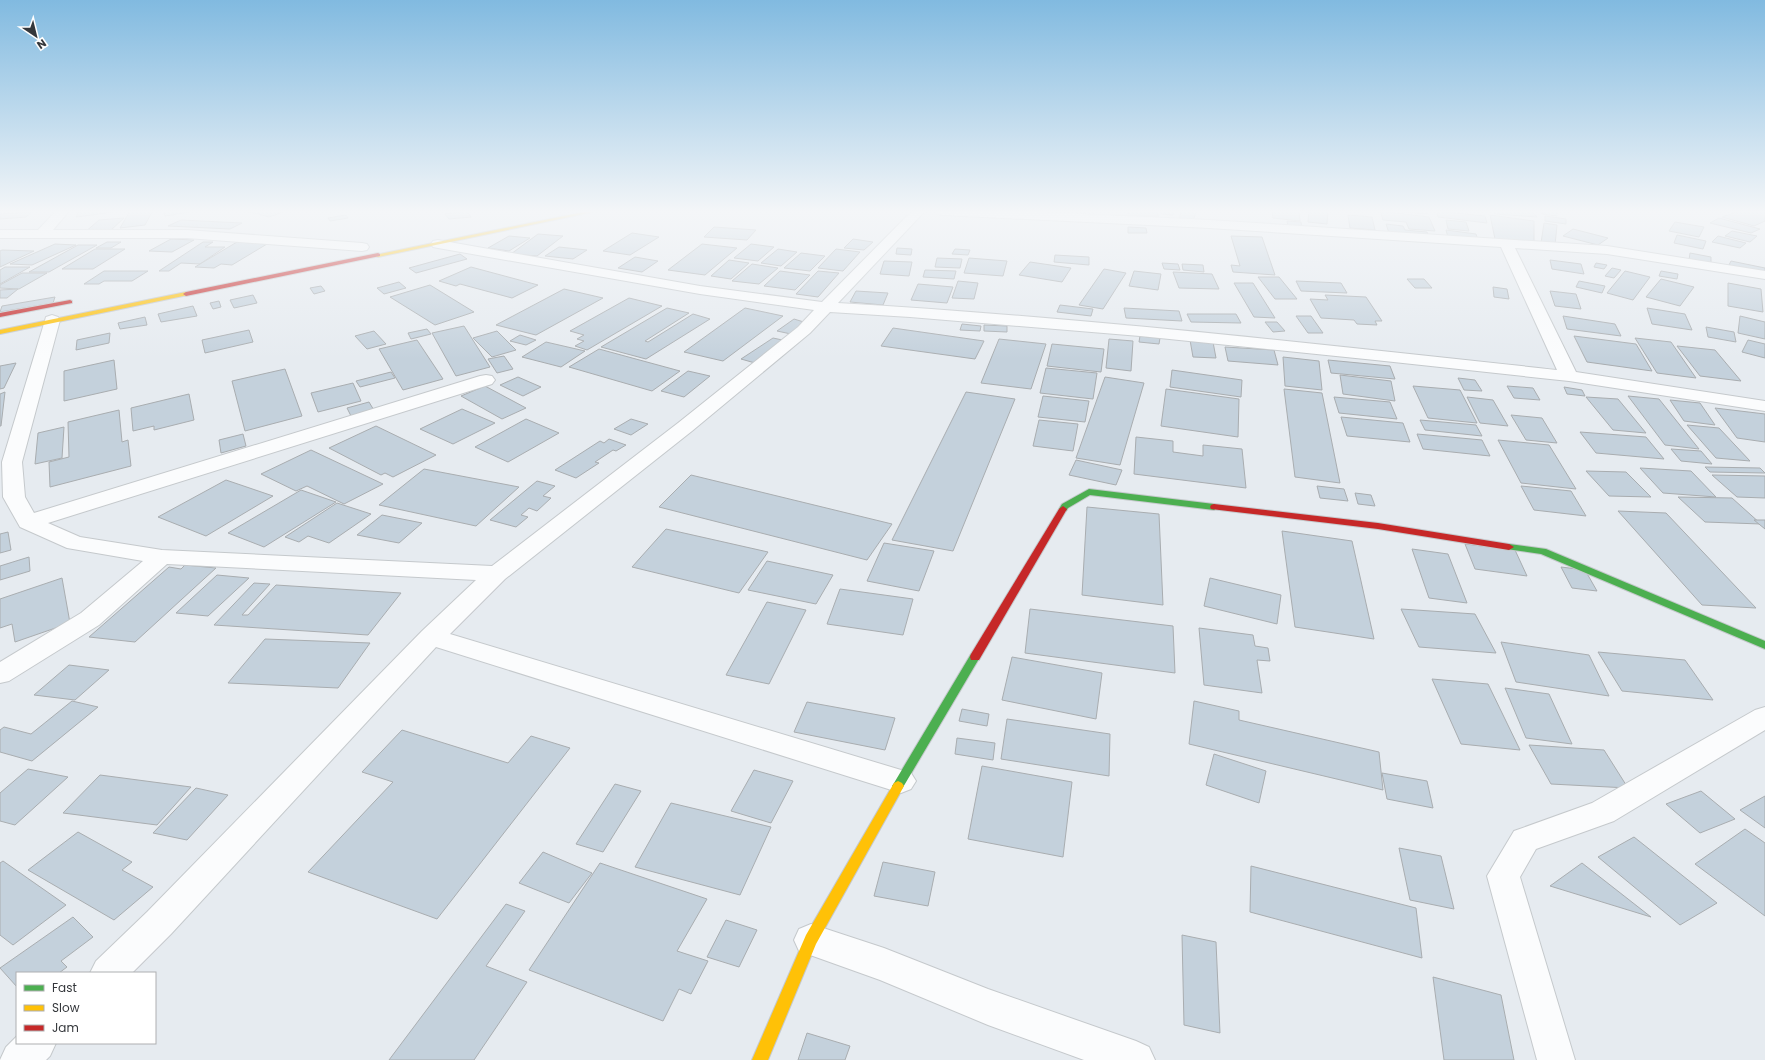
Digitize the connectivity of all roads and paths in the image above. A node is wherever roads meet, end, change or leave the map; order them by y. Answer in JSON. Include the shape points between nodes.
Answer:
{"nodes":[{"id":1,"x":354,"y":260,"type":"edge"},
{"id":2,"x":532,"y":260,"type":"edge"},
{"id":3,"x":871,"y":260,"type":"edge"},
{"id":4,"x":1514,"y":260,"type":"edge"},
{"id":5,"x":1680,"y":260,"type":"edge"},
{"id":6,"x":1765,"y":274,"type":"edge"},
{"id":7,"x":77,"y":300,"type":"dead end"},
{"id":8,"x":825,"y":307,"type":"junction"},
{"id":9,"x":0,"y":315,"type":"edge"},
{"id":10,"x":52,"y":320,"type":"junction"},
{"id":11,"x":0,"y":332,"type":"edge"},
{"id":12,"x":1569,"y":376,"type":"junction"},
{"id":13,"x":486,"y":380,"type":"dead end"},
{"id":14,"x":1765,"y":406,"type":"edge"},
{"id":15,"x":28,"y":522,"type":"junction"},
{"id":16,"x":162,"y":557,"type":"junction"},
{"id":17,"x":497,"y":574,"type":"junction"},
{"id":18,"x":431,"y":637,"type":"junction"},
{"id":19,"x":1765,"y":645,"type":"edge"},
{"id":20,"x":0,"y":674,"type":"edge"},
{"id":21,"x":1765,"y":717,"type":"edge"},
{"id":22,"x":901,"y":781,"type":"junction"},
{"id":23,"x":811,"y":940,"type":"junction"},
{"id":24,"x":109,"y":972,"type":"edge"},
{"id":25,"x":36,"y":1044,"type":"edge"},
{"id":26,"x":20,"y":1060,"type":"edge"},
{"id":27,"x":760,"y":1060,"type":"edge"},
{"id":28,"x":1136,"y":1060,"type":"edge"},
{"id":29,"x":1556,"y":1060,"type":"edge"}],
"edges":[{"from":1,"to":10,"type":"street"},
{"from":2,"to":8,"type":"street","via":[[700,290]]},
{"from":3,"to":8,"type":"street"},
{"from":4,"to":12,"type":"street"},
{"from":5,"to":6,"type":"street"},
{"from":7,"to":9,"type":"street"},
{"from":8,"to":12,"type":"street","via":[[1140,331]]},
{"from":8,"to":17,"type":"street","via":[[804,330]]},
{"from":10,"to":11,"type":"street"},
{"from":10,"to":15,"type":"street","via":[[12,462],[14,497]]},
{"from":12,"to":14,"type":"street"},
{"from":13,"to":15,"type":"street"},
{"from":15,"to":16,"type":"street","via":[[75,543]]},
{"from":16,"to":17,"type":"street"},
{"from":16,"to":20,"type":"street","via":[[90,619]]},
{"from":17,"to":18,"type":"street"},
{"from":18,"to":22,"type":"street"},
{"from":18,"to":24,"type":"street","via":[[160,923]]},
{"from":19,"to":22,"type":"street","via":[[1543,551],[1378,526],[1089,492],[1066,506]]},
{"from":21,"to":29,"type":"street","via":[[1603,812],[1525,840],[1503,876]]},
{"from":22,"to":23,"type":"street"},
{"from":23,"to":27,"type":"street"},
{"from":23,"to":28,"type":"street"},
{"from":25,"to":26,"type":"street"}]}
